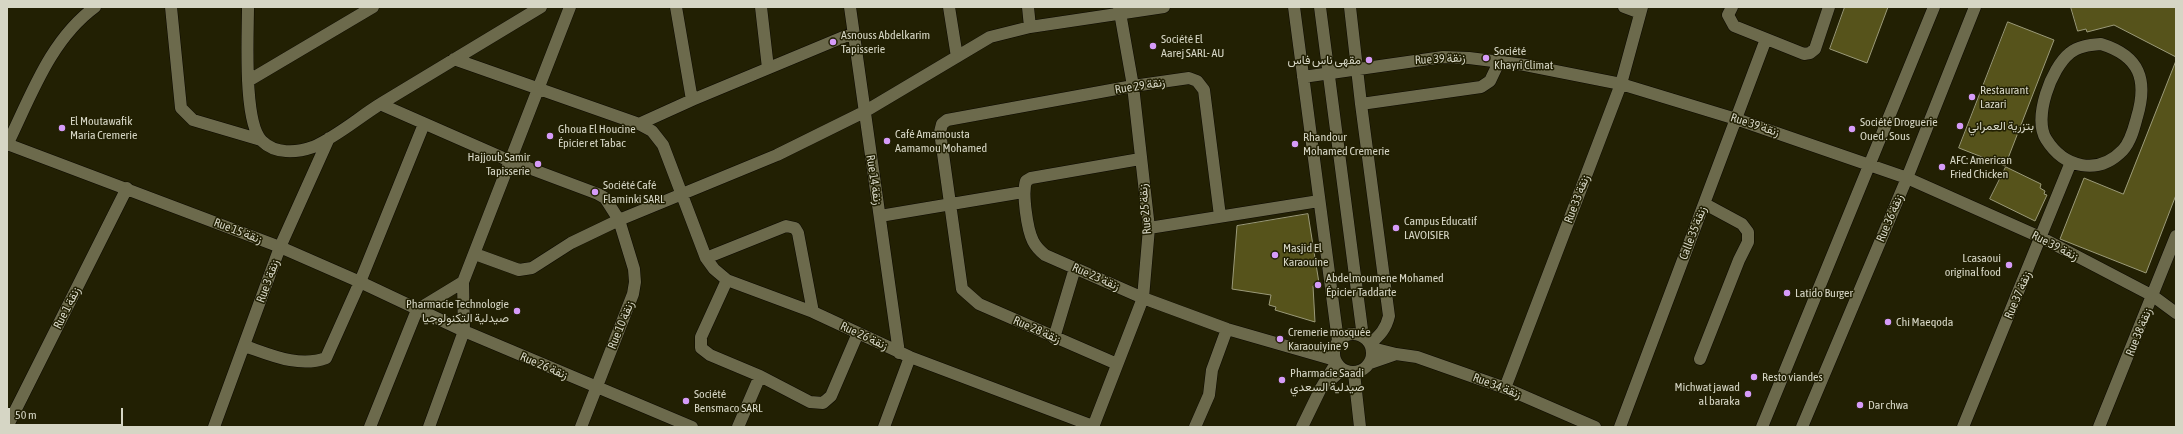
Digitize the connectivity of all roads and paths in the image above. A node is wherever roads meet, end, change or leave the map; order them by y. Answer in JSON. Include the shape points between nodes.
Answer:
{"nodes":[{"id":1,"x":95,"y":7,"type":"edge"},
{"id":2,"x":248,"y":7,"type":"edge"},
{"id":3,"x":373,"y":7,"type":"edge"},
{"id":4,"x":541,"y":7,"type":"edge"},
{"id":5,"x":570,"y":7,"type":"edge"},
{"id":6,"x":676,"y":7,"type":"edge"},
{"id":7,"x":761,"y":7,"type":"edge"},
{"id":8,"x":850,"y":7,"type":"edge"},
{"id":9,"x":949,"y":7,"type":"edge"},
{"id":10,"x":1028,"y":7,"type":"edge"},
{"id":11,"x":1164,"y":7,"type":"edge"},
{"id":12,"x":1294,"y":7,"type":"edge"},
{"id":13,"x":1320,"y":7,"type":"edge"},
{"id":14,"x":1350,"y":7,"type":"edge"},
{"id":15,"x":1624,"y":7,"type":"edge"},
{"id":16,"x":1829,"y":7,"type":"edge"},
{"id":17,"x":1934,"y":7,"type":"edge"},
{"id":18,"x":1975,"y":7,"type":"edge"},
{"id":19,"x":175,"y":8,"type":"edge"},
{"id":20,"x":1120,"y":10,"type":"edge"},
{"id":21,"x":1641,"y":10,"type":"edge"},
{"id":22,"x":1730,"y":11,"type":"edge"},
{"id":23,"x":1030,"y":27,"type":"junction"},
{"id":24,"x":853,"y":33,"type":"junction"},
{"id":25,"x":1766,"y":39,"type":"junction"},
{"id":26,"x":957,"y":57,"type":"junction"},
{"id":27,"x":454,"y":59,"type":"junction"},
{"id":28,"x":1498,"y":62,"type":"junction"},
{"id":29,"x":768,"y":68,"type":"junction"},
{"id":30,"x":1358,"y":68,"type":"junction"},
{"id":31,"x":1329,"y":73,"type":"junction"},
{"id":32,"x":1303,"y":77,"type":"junction"},
{"id":33,"x":248,"y":81,"type":"junction"},
{"id":34,"x":1621,"y":84,"type":"junction"},
{"id":35,"x":1132,"y":86,"type":"junction"},
{"id":36,"x":537,"y":89,"type":"junction"},
{"id":37,"x":692,"y":100,"type":"junction"},
{"id":38,"x":380,"y":104,"type":"junction"},
{"id":39,"x":1361,"y":104,"type":"junction"},
{"id":40,"x":864,"y":112,"type":"junction"},
{"id":41,"x":1736,"y":119,"type":"junction"},
{"id":42,"x":424,"y":124,"type":"junction"},
{"id":43,"x":639,"y":124,"type":"junction"},
{"id":44,"x":329,"y":138,"type":"junction"},
{"id":45,"x":261,"y":140,"type":"junction"},
{"id":46,"x":7,"y":144,"type":"edge"},
{"id":47,"x":1140,"y":159,"type":"junction"},
{"id":48,"x":510,"y":161,"type":"junction"},
{"id":49,"x":2071,"y":162,"type":"junction"},
{"id":50,"x":1870,"y":164,"type":"junction"},
{"id":51,"x":1907,"y":178,"type":"junction"},
{"id":52,"x":127,"y":188,"type":"junction"},
{"id":53,"x":1023,"y":192,"type":"junction"},
{"id":54,"x":682,"y":194,"type":"junction"},
{"id":55,"x":1319,"y":201,"type":"junction"},
{"id":56,"x":951,"y":204,"type":"junction"},
{"id":57,"x":1705,"y":204,"type":"junction"},
{"id":58,"x":880,"y":216,"type":"junction"},
{"id":59,"x":1220,"y":216,"type":"junction"},
{"id":60,"x":618,"y":220,"type":"junction"},
{"id":61,"x":1149,"y":228,"type":"junction"},
{"id":62,"x":2176,"y":236,"type":"edge"},
{"id":63,"x":2042,"y":238,"type":"junction"},
{"id":64,"x":280,"y":248,"type":"junction"},
{"id":65,"x":475,"y":254,"type":"junction"},
{"id":66,"x":706,"y":258,"type":"junction"},
{"id":67,"x":1075,"y":268,"type":"junction"},
{"id":68,"x":727,"y":280,"type":"junction"},
{"id":69,"x":360,"y":282,"type":"junction"},
{"id":70,"x":463,"y":282,"type":"junction"},
{"id":71,"x":2153,"y":296,"type":"junction"},
{"id":72,"x":1143,"y":298,"type":"junction"},
{"id":73,"x":417,"y":310,"type":"junction"},
{"id":74,"x":813,"y":312,"type":"junction"},
{"id":75,"x":2176,"y":313,"type":"edge"},
{"id":76,"x":1227,"y":329,"type":"junction"},
{"id":77,"x":464,"y":331,"type":"junction"},
{"id":78,"x":858,"y":333,"type":"junction"},
{"id":79,"x":1054,"y":338,"type":"junction"},
{"id":80,"x":1338,"y":341,"type":"junction"},
{"id":81,"x":1368,"y":343,"type":"junction"},
{"id":82,"x":245,"y":346,"type":"junction"},
{"id":83,"x":1396,"y":354,"type":"junction"},
{"id":84,"x":904,"y":355,"type":"junction"},
{"id":85,"x":1700,"y":359,"type":"dead end"},
{"id":86,"x":1370,"y":363,"type":"junction"},
{"id":87,"x":1117,"y":364,"type":"junction"},
{"id":88,"x":1338,"y":364,"type":"junction"},
{"id":89,"x":1354,"y":373,"type":"junction"},
{"id":90,"x":760,"y":376,"type":"junction"},
{"id":91,"x":596,"y":388,"type":"junction"},
{"id":92,"x":1505,"y":388,"type":"junction"},
{"id":93,"x":677,"y":424,"type":"edge"},
{"id":94,"x":7,"y":427,"type":"edge"},
{"id":95,"x":214,"y":427,"type":"edge"},
{"id":96,"x":370,"y":427,"type":"edge"},
{"id":97,"x":428,"y":427,"type":"edge"},
{"id":98,"x":581,"y":427,"type":"edge"},
{"id":99,"x":692,"y":427,"type":"edge"},
{"id":100,"x":738,"y":427,"type":"edge"},
{"id":101,"x":884,"y":427,"type":"edge"},
{"id":102,"x":1093,"y":427,"type":"edge"},
{"id":103,"x":1195,"y":427,"type":"edge"},
{"id":104,"x":1302,"y":427,"type":"edge"},
{"id":105,"x":1360,"y":427,"type":"edge"},
{"id":106,"x":1596,"y":427,"type":"edge"},
{"id":107,"x":1620,"y":427,"type":"edge"},
{"id":108,"x":1762,"y":427,"type":"edge"},
{"id":109,"x":1802,"y":427,"type":"edge"},
{"id":110,"x":1963,"y":427,"type":"edge"},
{"id":111,"x":2099,"y":427,"type":"edge"}],
"edges":[{"from":1,"to":46,"type":"street","via":[[80,18],[48,61]]},
{"from":2,"to":33,"type":"street"},
{"from":3,"to":33,"type":"street"},
{"from":4,"to":27,"type":"street"},
{"from":5,"to":36,"type":"street"},
{"from":6,"to":37,"type":"street"},
{"from":7,"to":29,"type":"street"},
{"from":8,"to":24,"type":"street","name":"Rue 14 زنقة"},
{"from":9,"to":26,"type":"street"},
{"from":10,"to":23,"type":"street"},
{"from":11,"to":20,"type":"street"},
{"from":12,"to":32,"type":"street"},
{"from":13,"to":31,"type":"street"},
{"from":14,"to":30,"type":"street"},
{"from":15,"to":21,"type":"street"},
{"from":16,"to":25,"type":"street","via":[[1815,49],[1810,53],[1804,54]]},
{"from":17,"to":50,"type":"street"},
{"from":18,"to":51,"type":"street","name":"Rue 36 زنقة"},
{"from":19,"to":45,"type":"street","via":[[181,108],[193,120]]},
{"from":20,"to":23,"type":"street"},
{"from":20,"to":35,"type":"street","name":"Rue 25 زنقة"},
{"from":21,"to":34,"type":"street","name":"Rue 33 زنقة"},
{"from":22,"to":25,"type":"street","via":[[1734,26]]},
{"from":23,"to":26,"type":"street","via":[[990,37]]},
{"from":24,"to":29,"type":"street"},
{"from":24,"to":40,"type":"street","name":"Rue 14 زنقة"},
{"from":25,"to":41,"type":"street","name":"Calle 35 زنقة"},
{"from":26,"to":40,"type":"street"},
{"from":27,"to":36,"type":"street","name":"Rue 26 زنقة"},
{"from":27,"to":38,"type":"street"},
{"from":28,"to":30,"type":"street","name":"Rue 39 زنقة","via":[[1443,57]]},
{"from":28,"to":34,"type":"street","name":"Rue 39 زنقة"},
{"from":28,"to":39,"type":"street","via":[[1490,81],[1481,87]]},
{"from":29,"to":37,"type":"street"},
{"from":30,"to":31,"type":"street","name":"Rue 39 زنقة"},
{"from":30,"to":39,"type":"street"},
{"from":31,"to":32,"type":"street","name":"Rue 39 زنقة"},
{"from":31,"to":81,"type":"street"},
{"from":32,"to":55,"type":"street"},
{"from":33,"to":45,"type":"street","via":[[253,125]]},
{"from":34,"to":41,"type":"street","name":"Rue 39 زنقة"},
{"from":34,"to":92,"type":"street","name":"Rue 33 زنقة"},
{"from":35,"to":47,"type":"street","name":"Rue 25 زنقة"},
{"from":35,"to":56,"type":"street","name":"Rue 29 زنقة","via":[[948,120],[942,124],[940,132]]},
{"from":35,"to":59,"type":"street","name":"Rue 29 زنقة","via":[[1189,78],[1196,81],[1204,90]]},
{"from":36,"to":43,"type":"street","name":"Rue 26 زنقة"},
{"from":36,"to":48,"type":"street"},
{"from":37,"to":43,"type":"street"},
{"from":38,"to":42,"type":"street","name":"Rue 10 زنقة"},
{"from":38,"to":44,"type":"street"},
{"from":39,"to":81,"type":"street","via":[[1389,316],[1382,334]]},
{"from":40,"to":54,"type":"street","via":[[777,155]]},
{"from":40,"to":58,"type":"street","name":"Rue 14 زنقة"},
{"from":41,"to":50,"type":"street","name":"Rue 39 زنقة"},
{"from":41,"to":57,"type":"street","name":"Calle 35 زنقة"},
{"from":42,"to":48,"type":"street","name":"Rue 10 زنقة"},
{"from":42,"to":69,"type":"street"},
{"from":43,"to":54,"type":"street","name":"Rue 26 زنقة","via":[[652,131],[663,145]]},
{"from":44,"to":45,"type":"street","via":[[313,147],[289,152],[273,149]]},
{"from":44,"to":64,"type":"street","name":"Rue 3 زنقة"},
{"from":46,"to":52,"type":"street","name":"Rue 15 زنقة"},
{"from":47,"to":53,"type":"street","via":[[1031,178],[1026,181]]},
{"from":47,"to":61,"type":"street","name":"Rue 25 زنقة"},
{"from":48,"to":60,"type":"street","name":"Rue 10 زنقة","via":[[598,194],[605,198]]},
{"from":48,"to":65,"type":"street"},
{"from":49,"to":49,"type":"street","via":[[2054,150],[2045,137],[2042,121],[2052,77],[2059,63],[2071,52],[2085,46],[2101,44],[2128,56],[2137,68],[2142,81],[2143,95],[2131,137],[2124,149],[2112,160],[2097,165]]},
{"from":49,"to":63,"type":"street","name":"Rue 37 زنقة"},
{"from":50,"to":51,"type":"street","name":"Rue 39 زنقة"},
{"from":50,"to":108,"type":"street"},
{"from":51,"to":63,"type":"street","name":"Rue 39 زنقة"},
{"from":51,"to":109,"type":"street","name":"Rue 36 زنقة"},
{"from":52,"to":64,"type":"street","name":"Rue 15 زنقة"},
{"from":52,"to":94,"type":"street","name":"Rue 1 زنقة"},
{"from":53,"to":56,"type":"street"},
{"from":53,"to":67,"type":"street","name":"Rue 23 زنقة","via":[[1032,239],[1036,246],[1045,255]]},
{"from":54,"to":60,"type":"street"},
{"from":54,"to":66,"type":"street","name":"Rue 26 زنقة"},
{"from":55,"to":59,"type":"street"},
{"from":55,"to":80,"type":"street"},
{"from":56,"to":58,"type":"street"},
{"from":56,"to":79,"type":"street","name":"Rue 28 زنقة","via":[[962,288],[979,304]]},
{"from":57,"to":85,"type":"street","via":[[1742,224],[1748,232],[1748,242],[1738,260]]},
{"from":57,"to":107,"type":"street","name":"Calle 35 زنقة"},
{"from":58,"to":84,"type":"street","name":"Rue 14 زنقة"},
{"from":59,"to":61,"type":"street"},
{"from":60,"to":65,"type":"street","via":[[571,243],[532,268],[519,270]]},
{"from":60,"to":91,"type":"street","name":"Rue 10 زنقة","via":[[634,269],[633,294]]},
{"from":61,"to":72,"type":"street","name":"Rue 25 زنقة"},
{"from":62,"to":71,"type":"street","name":"Rue 38 زنقة"},
{"from":63,"to":71,"type":"street","name":"Rue 39 زنقة"},
{"from":63,"to":110,"type":"street","name":"Rue 37 زنقة"},
{"from":64,"to":69,"type":"street","name":"Rue 15 زنقة"},
{"from":64,"to":82,"type":"street","name":"Rue 3 زنقة"},
{"from":65,"to":70,"type":"street"},
{"from":66,"to":68,"type":"street","name":"Rue 26 زنقة"},
{"from":66,"to":74,"type":"street","via":[[786,226],[795,228]]},
{"from":67,"to":72,"type":"street","name":"Rue 23 زنقة"},
{"from":67,"to":79,"type":"street"},
{"from":68,"to":74,"type":"street","name":"Rue 26 زنقة"},
{"from":68,"to":90,"type":"street","via":[[701,337],[701,348],[710,355]]},
{"from":69,"to":73,"type":"street","name":"Rue 15 زنقة"},
{"from":69,"to":82,"type":"street","via":[[326,358],[314,362],[288,360]]},
{"from":70,"to":73,"type":"street"},
{"from":70,"to":77,"type":"street"},
{"from":71,"to":75,"type":"street","name":"Rue 39 زنقة"},
{"from":71,"to":111,"type":"street","name":"Rue 38 زنقة"},
{"from":72,"to":76,"type":"street","name":"Rue 23 زنقة"},
{"from":72,"to":87,"type":"street","name":"Rue 25 زنقة"},
{"from":73,"to":77,"type":"street","name":"Rue 15 زنقة"},
{"from":73,"to":96,"type":"street"},
{"from":74,"to":78,"type":"street","name":"Rue 26 زنقة"},
{"from":76,"to":88,"type":"street","name":"Rue 23 زنقة"},
{"from":76,"to":103,"type":"street","via":[[1212,370],[1210,395]]},
{"from":77,"to":91,"type":"street","name":"Rue 26 زنقة"},
{"from":77,"to":97,"type":"street"},
{"from":78,"to":84,"type":"street","name":"Rue 26 زنقة"},
{"from":78,"to":90,"type":"street","via":[[831,396],[823,403],[810,402]]},
{"from":79,"to":87,"type":"street","name":"Rue 28 زنقة"},
{"from":80,"to":81,"type":"street","via":[[1348,334]]},
{"from":80,"to":88,"type":"street","via":[[1334,353]]},
{"from":81,"to":83,"type":"street","name":"Rue 34 زنقة"},
{"from":81,"to":86,"type":"street","via":[[1372,357]]},
{"from":82,"to":95,"type":"street","name":"Rue 3 زنقة"},
{"from":83,"to":86,"type":"street"},
{"from":83,"to":92,"type":"street","name":"Rue 34 زنقة","via":[[1417,357]]},
{"from":84,"to":101,"type":"street","name":"Rue 14 زنقة"},
{"from":84,"to":102,"type":"street","name":"Rue 26 زنقة"},
{"from":86,"to":89,"type":"street","via":[[1366,368]]},
{"from":87,"to":102,"type":"street","name":"Rue 25 زنقة"},
{"from":88,"to":89,"type":"street"},
{"from":88,"to":104,"type":"street"},
{"from":89,"to":105,"type":"street"},
{"from":90,"to":100,"type":"street"},
{"from":91,"to":93,"type":"street","name":"Rue 26 زنقة"},
{"from":91,"to":98,"type":"street","name":"Rue 10 زنقة"},
{"from":92,"to":106,"type":"street","name":"Rue 34 زنقة"},
{"from":93,"to":99,"type":"street","name":"Rue 26 زنقة"}]}
